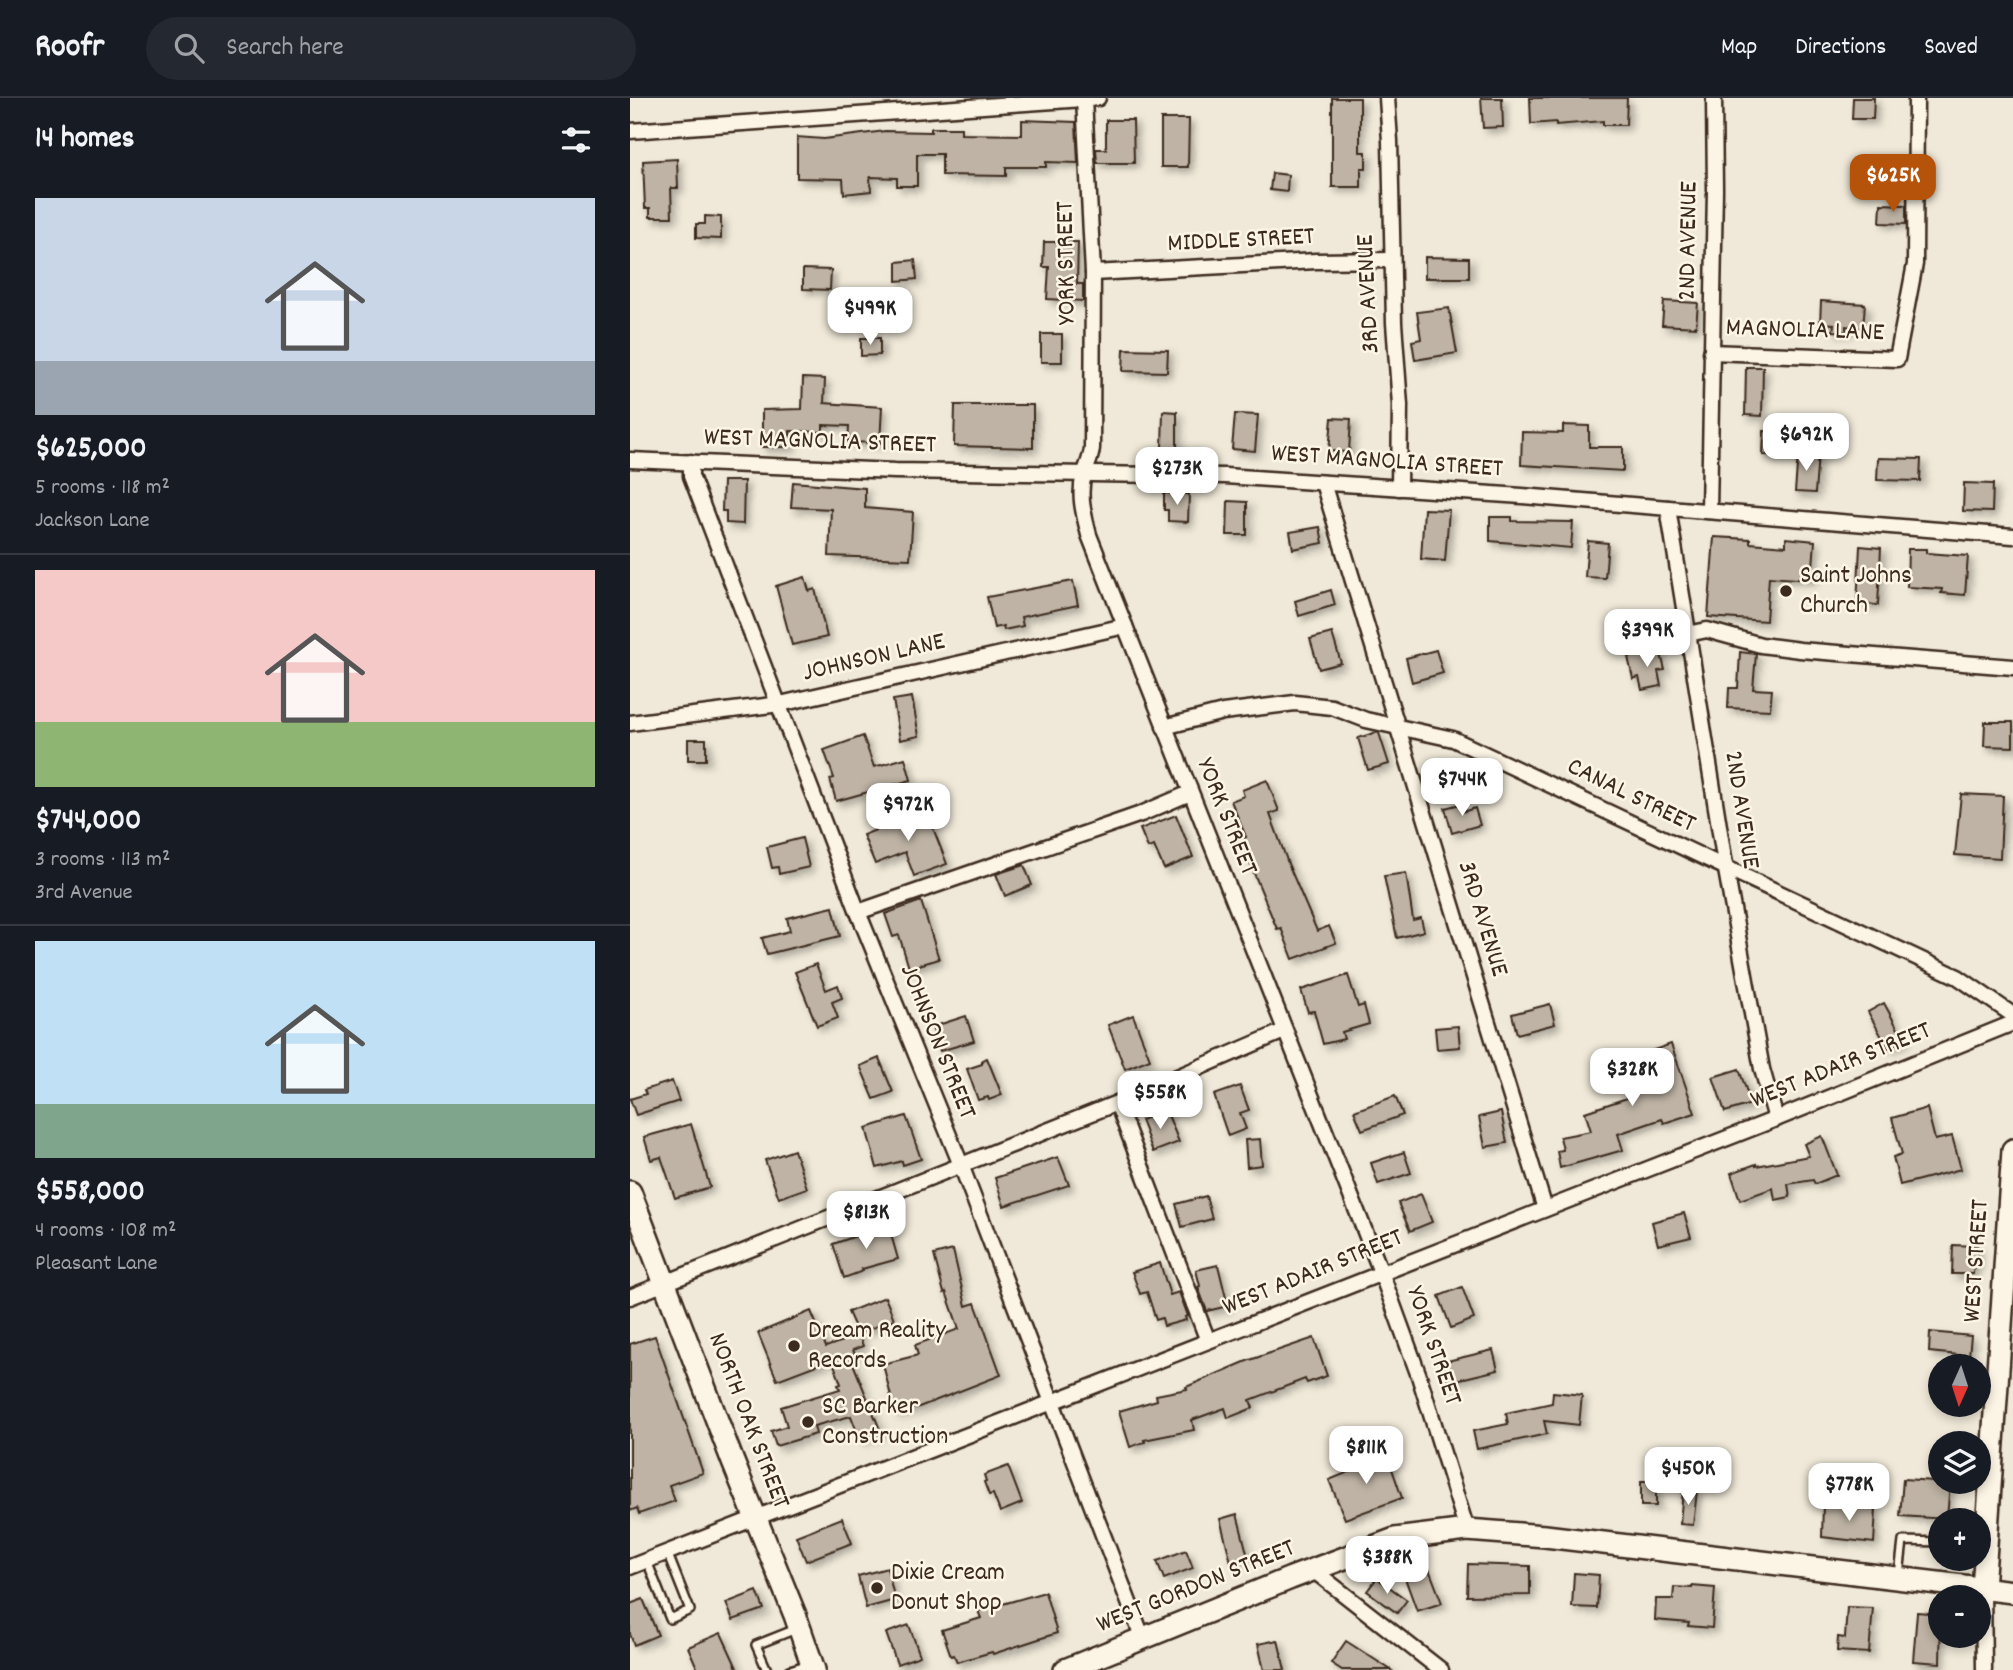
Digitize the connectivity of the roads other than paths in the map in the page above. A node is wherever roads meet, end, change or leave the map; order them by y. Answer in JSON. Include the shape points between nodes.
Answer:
{"nodes":[{"id":1,"x":1387,"y":98,"type":"edge"},
{"id":2,"x":1714,"y":98,"type":"edge"},
{"id":3,"x":1916,"y":98,"type":"edge"},
{"id":4,"x":1091,"y":99,"type":"edge"},
{"id":5,"x":966,"y":103,"type":"edge"},
{"id":6,"x":630,"y":131,"type":"edge"},
{"id":7,"x":1391,"y":260,"type":"junction"},
{"id":8,"x":1093,"y":273,"type":"junction"},
{"id":9,"x":1711,"y":352,"type":"junction"},
{"id":10,"x":630,"y":460,"type":"edge"},
{"id":11,"x":691,"y":462,"type":"junction"},
{"id":12,"x":1084,"y":474,"type":"junction"},
{"id":13,"x":1323,"y":483,"type":"junction"},
{"id":14,"x":1399,"y":488,"type":"junction"},
{"id":15,"x":1668,"y":508,"type":"junction"},
{"id":16,"x":1709,"y":511,"type":"junction"},
{"id":17,"x":2013,"y":536,"type":"edge"},
{"id":18,"x":1125,"y":626,"type":"junction"},
{"id":19,"x":1688,"y":634,"type":"junction"},
{"id":20,"x":2013,"y":667,"type":"edge"},
{"id":21,"x":780,"y":704,"type":"junction"},
{"id":22,"x":630,"y":723,"type":"edge"},
{"id":23,"x":1164,"y":727,"type":"junction"},
{"id":24,"x":1398,"y":727,"type":"junction"},
{"id":25,"x":1190,"y":793,"type":"junction"},
{"id":26,"x":1726,"y":870,"type":"junction"},
{"id":27,"x":858,"y":912,"type":"junction"},
{"id":28,"x":2013,"y":1015,"type":"edge"},
{"id":29,"x":2013,"y":1023,"type":"edge"},
{"id":30,"x":1284,"y":1031,"type":"junction"},
{"id":31,"x":1116,"y":1102,"type":"junction"},
{"id":32,"x":1776,"y":1119,"type":"junction"},
{"id":33,"x":2013,"y":1150,"type":"edge"},
{"id":34,"x":961,"y":1165,"type":"junction"},
{"id":35,"x":630,"y":1192,"type":"edge"},
{"id":36,"x":1545,"y":1209,"type":"junction"},
{"id":37,"x":636,"y":1226,"type":"edge"},
{"id":38,"x":1381,"y":1272,"type":"junction"},
{"id":39,"x":666,"y":1283,"type":"junction"},
{"id":40,"x":630,"y":1297,"type":"edge"},
{"id":41,"x":2007,"y":1303,"type":"edge"},
{"id":42,"x":1208,"y":1340,"type":"junction"},
{"id":43,"x":1051,"y":1402,"type":"junction"},
{"id":44,"x":1987,"y":1508,"type":"edge"},
{"id":45,"x":755,"y":1517,"type":"junction"},
{"id":46,"x":1467,"y":1530,"type":"junction"},
{"id":47,"x":1928,"y":1542,"type":"edge"},
{"id":48,"x":667,"y":1552,"type":"junction"},
{"id":49,"x":647,"y":1560,"type":"junction"},
{"id":50,"x":630,"y":1567,"type":"edge"},
{"id":51,"x":1313,"y":1570,"type":"junction"},
{"id":52,"x":1898,"y":1579,"type":"junction"},
{"id":53,"x":1949,"y":1585,"type":"edge"},
{"id":54,"x":1991,"y":1590,"type":"edge"},
{"id":55,"x":2013,"y":1592,"type":"edge"},
{"id":56,"x":800,"y":1628,"type":"junction"},
{"id":57,"x":1143,"y":1639,"type":"junction"},
{"id":58,"x":1984,"y":1648,"type":"edge"},
{"id":59,"x":1100,"y":1664,"type":"edge"},
{"id":60,"x":813,"y":1666,"type":"edge"},
{"id":61,"x":767,"y":1670,"type":"edge"},
{"id":62,"x":790,"y":1670,"type":"edge"},
{"id":63,"x":1065,"y":1670,"type":"edge"},
{"id":64,"x":1441,"y":1670,"type":"edge"},
{"id":65,"x":1984,"y":1670,"type":"edge"}],
"edges":[{"from":1,"to":7,"type":"street","name":"3RD AVENUE"},
{"from":2,"to":9,"type":"street","name":"2ND AVENUE"},
{"from":3,"to":9,"type":"street","name":"MAGNOLIA LANE","via":[[1915,264],[1897,359]]},
{"from":4,"to":5,"type":"street"},
{"from":4,"to":8,"type":"street","name":"YORK STREET"},
{"from":5,"to":6,"type":"street"},
{"from":7,"to":8,"type":"street","name":"MIDDLE STREET"},
{"from":7,"to":14,"type":"street","name":"3RD AVENUE","via":[[1400,405]]},
{"from":8,"to":12,"type":"street","name":"YORK STREET","via":[[1092,448]]},
{"from":9,"to":16,"type":"street","name":"2ND AVENUE"},
{"from":10,"to":11,"type":"street","name":"WEST MAGNOLIA STREET"},
{"from":11,"to":12,"type":"street","name":"WEST MAGNOLIA STREET"},
{"from":11,"to":21,"type":"street","name":"JOHNSON STREET","via":[[691,476]]},
{"from":12,"to":13,"type":"street","name":"WEST MAGNOLIA STREET"},
{"from":12,"to":18,"type":"street","name":"YORK STREET","via":[[1081,502],[1089,535]]},
{"from":13,"to":14,"type":"street","name":"WEST MAGNOLIA STREET"},
{"from":13,"to":24,"type":"street","name":"3RD AVENUE"},
{"from":14,"to":15,"type":"street","name":"WEST MAGNOLIA STREET"},
{"from":15,"to":16,"type":"street","name":"WEST MAGNOLIA STREET"},
{"from":15,"to":19,"type":"street","name":"2ND AVENUE"},
{"from":16,"to":17,"type":"street","name":"WEST MAGNOLIA STREET"},
{"from":18,"to":21,"type":"street","name":"JOHNSON LANE"},
{"from":18,"to":23,"type":"street","name":"YORK STREET"},
{"from":19,"to":20,"type":"street","via":[[1707,630],[1761,645]]},
{"from":19,"to":26,"type":"street","name":"2ND AVENUE"},
{"from":21,"to":22,"type":"street","name":"JOHNSON LANE"},
{"from":21,"to":27,"type":"street","name":"JOHNSON STREET"},
{"from":23,"to":24,"type":"street","name":"CANAL STREET","via":[[1223,712],[1295,703],[1332,707]]},
{"from":23,"to":25,"type":"street","name":"YORK STREET"},
{"from":24,"to":26,"type":"street","name":"CANAL STREET","via":[[1453,739]]},
{"from":24,"to":36,"type":"street","name":"3RD AVENUE"},
{"from":25,"to":27,"type":"street"},
{"from":25,"to":30,"type":"street","name":"YORK STREET"},
{"from":26,"to":28,"type":"street","name":"CANAL STREET","via":[[1958,977]]},
{"from":26,"to":32,"type":"street","name":"2ND AVENUE","via":[[1762,1069]]},
{"from":27,"to":34,"type":"street","name":"JOHNSON STREET"},
{"from":29,"to":32,"type":"street","name":"WEST ADAIR STREET"},
{"from":30,"to":31,"type":"street"},
{"from":30,"to":38,"type":"street","name":"YORK STREET"},
{"from":31,"to":34,"type":"street"},
{"from":31,"to":42,"type":"street"},
{"from":32,"to":36,"type":"street","name":"WEST ADAIR STREET"},
{"from":33,"to":41,"type":"street","name":"WEST STREET"},
{"from":34,"to":39,"type":"street"},
{"from":34,"to":43,"type":"street","name":"JOHNSON STREET"},
{"from":35,"to":37,"type":"street","name":"NORTH OAK STREET"},
{"from":36,"to":38,"type":"street","name":"WEST ADAIR STREET"},
{"from":37,"to":39,"type":"street","name":"NORTH OAK STREET"},
{"from":38,"to":42,"type":"street","name":"WEST ADAIR STREET"},
{"from":38,"to":46,"type":"street","name":"YORK STREET"},
{"from":39,"to":40,"type":"street"},
{"from":39,"to":45,"type":"street","name":"NORTH OAK STREET"},
{"from":41,"to":44,"type":"street","name":"WEST STREET"},
{"from":42,"to":43,"type":"street","name":"WEST ADAIR STREET"},
{"from":43,"to":45,"type":"street","name":"WEST ADAIR STREET"},
{"from":43,"to":57,"type":"street","name":"JOHNSON STREET"},
{"from":45,"to":48,"type":"street","name":"WEST ADAIR STREET"},
{"from":45,"to":56,"type":"street","name":"NORTH OAK STREET"},
{"from":46,"to":51,"type":"street","name":"WEST GORDON STREET","via":[[1395,1539]]},
{"from":46,"to":52,"type":"street","name":"WEST GORDON STREET"},
{"from":47,"to":52,"type":"lane","via":[[1902,1541]]},
{"from":48,"to":49,"type":"street","name":"WEST ADAIR STREET"},
{"from":48,"to":49,"type":"lane","via":[[690,1609],[670,1619]]},
{"from":49,"to":50,"type":"street","name":"WEST ADAIR STREET"},
{"from":51,"to":57,"type":"street","name":"WEST GORDON STREET"},
{"from":51,"to":64,"type":"street"},
{"from":52,"to":53,"type":"street","name":"WEST GORDON STREET"},
{"from":54,"to":55,"type":"street","name":"WEST GORDON STREET"},
{"from":56,"to":60,"type":"street","name":"NORTH OAK STREET"},
{"from":56,"to":61,"type":"lane","via":[[756,1645]]},
{"from":57,"to":59,"type":"street","name":"WEST GORDON STREET"},
{"from":58,"to":65,"type":"street","name":"WEST STREET"},
{"from":59,"to":63,"type":"street","name":"WEST GORDON STREET"},
{"from":60,"to":62,"type":"lane"}]}
